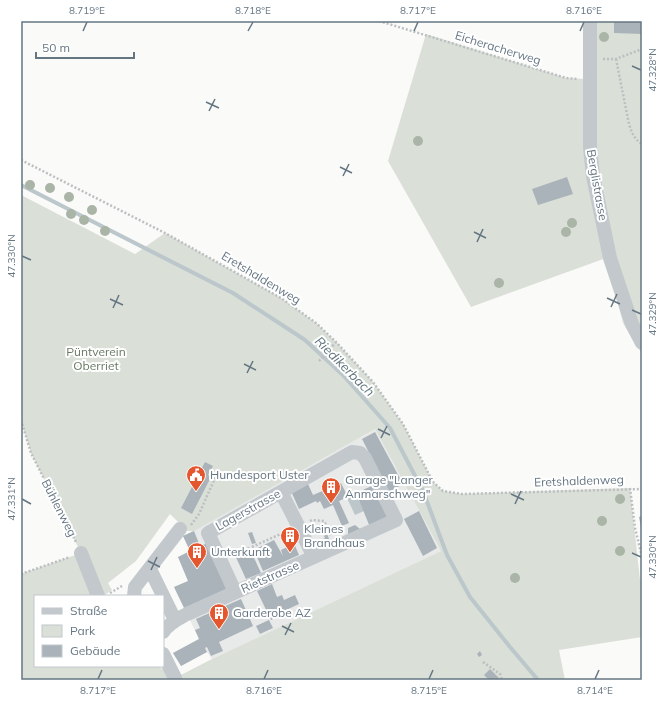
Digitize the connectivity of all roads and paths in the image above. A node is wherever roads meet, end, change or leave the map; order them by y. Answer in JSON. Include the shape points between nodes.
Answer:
{"nodes":[{"id":1,"x":379,"y":21,"type":"edge"},
{"id":2,"x":590,"y":21,"type":"edge"},
{"id":3,"x":642,"y":48,"type":"edge"},
{"id":4,"x":566,"y":78,"type":"dead end"},
{"id":5,"x":642,"y":144,"type":"edge"},
{"id":6,"x":21,"y":160,"type":"edge"},
{"id":7,"x":336,"y":342,"type":"junction"},
{"id":8,"x":642,"y":343,"type":"edge"},
{"id":9,"x":319,"y":360,"type":"dead end"},
{"id":10,"x":21,"y":420,"type":"edge"},
{"id":11,"x":213,"y":471,"type":"dead end"},
{"id":12,"x":630,"y":488,"type":"junction"},
{"id":13,"x":642,"y":488,"type":"edge"},
{"id":14,"x":281,"y":492,"type":"junction"},
{"id":15,"x":396,"y":520,"type":"joint"},
{"id":16,"x":298,"y":526,"type":"junction"},
{"id":17,"x":180,"y":529,"type":"joint"},
{"id":18,"x":332,"y":538,"type":"dead end"},
{"id":19,"x":252,"y":547,"type":"dead end"},
{"id":20,"x":81,"y":553,"type":"junction"},
{"id":21,"x":314,"y":557,"type":"junction"},
{"id":22,"x":642,"y":557,"type":"edge"},
{"id":23,"x":150,"y":569,"type":"junction"},
{"id":24,"x":21,"y":574,"type":"edge"},
{"id":25,"x":235,"y":592,"type":"junction"},
{"id":26,"x":98,"y":595,"type":"edge"},
{"id":27,"x":134,"y":595,"type":"edge"},
{"id":28,"x":181,"y":617,"type":"junction"},
{"id":29,"x":164,"y":630,"type":"edge"},
{"id":30,"x":164,"y":656,"type":"edge"},
{"id":31,"x":483,"y":662,"type":"dead end"},
{"id":32,"x":159,"y":667,"type":"edge"},
{"id":33,"x":176,"y":679,"type":"edge"},
{"id":34,"x":502,"y":680,"type":"edge"}],
"edges":[{"from":1,"to":4,"type":"path","name":"Eicheracherweg"},
{"from":2,"to":8,"type":"street","name":"Berglistrasse","via":[[590,147],[593,176],[610,258],[632,324]]},
{"from":3,"to":5,"type":"path","via":[[616,59],[629,124],[636,140]]},
{"from":6,"to":7,"type":"path","name":"Eretshaldenweg","via":[[165,233],[281,298],[316,323]]},
{"from":7,"to":9,"type":"path"},
{"from":7,"to":12,"type":"path","name":"Eretshaldenweg","via":[[372,382],[403,424],[433,482],[443,491],[462,494]]},
{"from":10,"to":20,"type":"path","name":"Bühlenweg","via":[[31,453]]},
{"from":11,"to":17,"type":"path","via":[[215,478],[199,514],[187,531]]},
{"from":12,"to":13,"type":"path","name":"Eretshaldenweg"},
{"from":12,"to":22,"type":"path"},
{"from":14,"to":15,"type":"street","name":"Lagerstrasse","via":[[352,452],[360,452],[366,458]]},
{"from":14,"to":16,"type":"street"},
{"from":14,"to":25,"type":"street","name":"Lagerstrasse","via":[[208,533]]},
{"from":15,"to":21,"type":"street","name":"Rietstrasse"},
{"from":16,"to":18,"type":"path","via":[[312,520],[324,521]]},
{"from":16,"to":19,"type":"path"},
{"from":16,"to":21,"type":"street"},
{"from":17,"to":23,"type":"street"},
{"from":20,"to":24,"type":"path"},
{"from":20,"to":26,"type":"street"},
{"from":21,"to":25,"type":"street","name":"Rietstrasse"},
{"from":23,"to":27,"type":"street","via":[[135,586]]},
{"from":23,"to":28,"type":"street"},
{"from":25,"to":28,"type":"street","name":"Rietstrasse"},
{"from":28,"to":29,"type":"street"},
{"from":30,"to":33,"type":"street"},
{"from":31,"to":34,"type":"path","via":[[500,674]]},
{"from":32,"to":33,"type":"street"}]}
